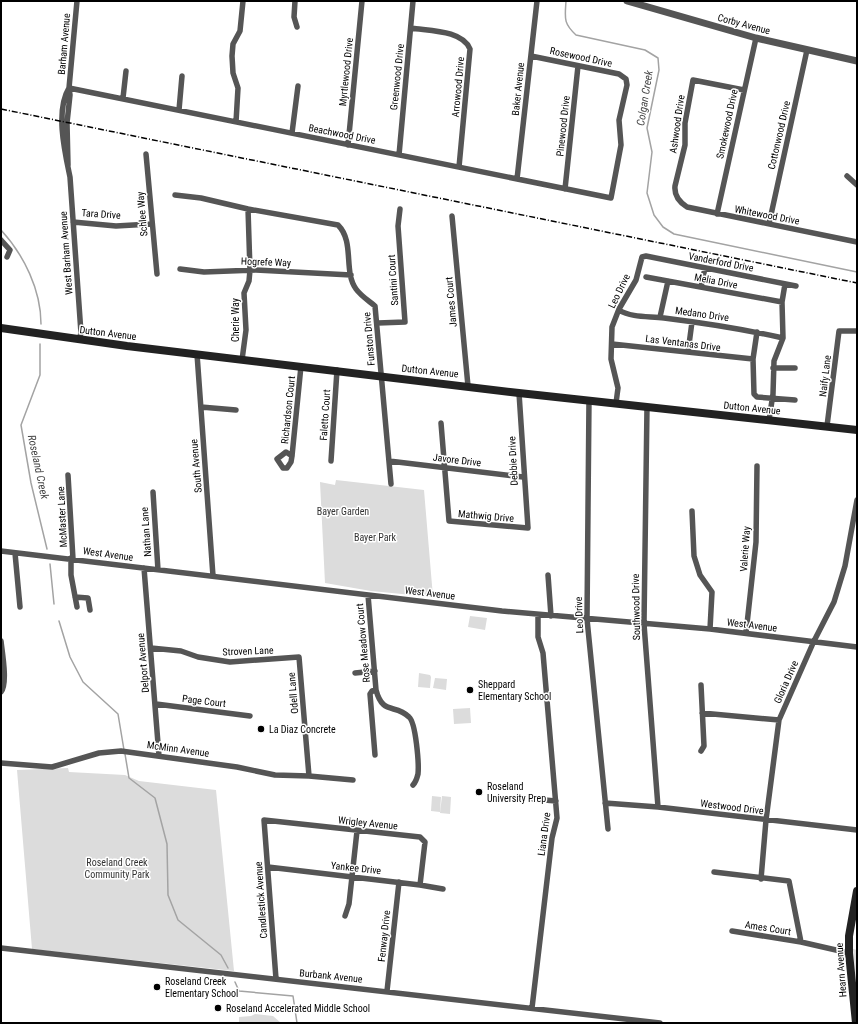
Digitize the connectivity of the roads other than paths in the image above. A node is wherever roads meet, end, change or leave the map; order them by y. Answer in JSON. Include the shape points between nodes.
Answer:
{"nodes":[{"id":1,"x":77,"y":1,"type":"edge"},
{"id":2,"x":243,"y":1,"type":"edge"},
{"id":3,"x":295,"y":1,"type":"edge"},
{"id":4,"x":362,"y":1,"type":"edge"},
{"id":5,"x":413,"y":1,"type":"edge"},
{"id":6,"x":536,"y":1,"type":"edge"},
{"id":7,"x":627,"y":1,"type":"edge"},
{"id":8,"x":297,"y":27,"type":"dead end"},
{"id":9,"x":411,"y":28,"type":"junction"},
{"id":10,"x":756,"y":38,"type":"junction"},
{"id":11,"x":807,"y":50,"type":"junction"},
{"id":12,"x":531,"y":56,"type":"junction"},
{"id":13,"x":857,"y":61,"type":"edge"},
{"id":14,"x":578,"y":66,"type":"junction"},
{"id":15,"x":126,"y":71,"type":"dead end"},
{"id":16,"x":182,"y":76,"type":"dead end"},
{"id":17,"x":298,"y":86,"type":"dead end"},
{"id":18,"x":69,"y":88,"type":"junction"},
{"id":19,"x":744,"y":90,"type":"junction"},
{"id":20,"x":123,"y":98,"type":"junction"},
{"id":21,"x":179,"y":110,"type":"junction"},
{"id":22,"x":66,"y":111,"type":"joint"},
{"id":23,"x":236,"y":122,"type":"junction"},
{"id":24,"x":292,"y":134,"type":"junction"},
{"id":25,"x":348,"y":145,"type":"junction"},
{"id":26,"x":146,"y":154,"type":"dead end"},
{"id":27,"x":399,"y":155,"type":"junction"},
{"id":28,"x":459,"y":167,"type":"junction"},
{"id":29,"x":847,"y":176,"type":"dead end"},
{"id":30,"x":517,"y":180,"type":"junction"},
{"id":31,"x":857,"y":185,"type":"edge"},
{"id":32,"x":565,"y":189,"type":"junction"},
{"id":33,"x":175,"y":195,"type":"dead end"},
{"id":34,"x":611,"y":198,"type":"joint"},
{"id":35,"x":678,"y":198,"type":"joint"},
{"id":36,"x":248,"y":209,"type":"junction"},
{"id":37,"x":400,"y":209,"type":"dead end"},
{"id":38,"x":717,"y":214,"type":"junction"},
{"id":39,"x":452,"y":216,"type":"dead end"},
{"id":40,"x":73,"y":222,"type":"junction"},
{"id":41,"x":151,"y":224,"type":"junction"},
{"id":42,"x":768,"y":224,"type":"junction"},
{"id":43,"x":1,"y":240,"type":"edge"},
{"id":44,"x":857,"y":242,"type":"edge"},
{"id":45,"x":7,"y":257,"type":"dead end"},
{"id":46,"x":642,"y":257,"type":"joint"},
{"id":47,"x":705,"y":268,"type":"junction"},
{"id":48,"x":180,"y":269,"type":"dead end"},
{"id":49,"x":250,"y":270,"type":"junction"},
{"id":50,"x":157,"y":274,"type":"dead end"},
{"id":51,"x":352,"y":275,"type":"junction"},
{"id":52,"x":646,"y":277,"type":"dead end"},
{"id":53,"x":668,"y":281,"type":"junction"},
{"id":54,"x":784,"y":284,"type":"junction"},
{"id":55,"x":796,"y":286,"type":"dead end"},
{"id":56,"x":701,"y":287,"type":"junction"},
{"id":57,"x":782,"y":302,"type":"junction"},
{"id":58,"x":619,"y":310,"type":"junction"},
{"id":59,"x":660,"y":317,"type":"junction"},
{"id":60,"x":692,"y":322,"type":"junction"},
{"id":61,"x":378,"y":323,"type":"junction"},
{"id":62,"x":1,"y":328,"type":"edge"},
{"id":63,"x":857,"y":331,"type":"edge"},
{"id":64,"x":757,"y":332,"type":"junction"},
{"id":65,"x":782,"y":338,"type":"junction"},
{"id":66,"x":79,"y":340,"type":"junction"},
{"id":67,"x":612,"y":344,"type":"junction"},
{"id":68,"x":688,"y":352,"type":"junction"},
{"id":69,"x":197,"y":354,"type":"junction"},
{"id":70,"x":753,"y":359,"type":"junction"},
{"id":71,"x":242,"y":360,"type":"junction"},
{"id":72,"x":301,"y":366,"type":"junction"},
{"id":73,"x":774,"y":368,"type":"junction"},
{"id":74,"x":795,"y":368,"type":"dead end"},
{"id":75,"x":337,"y":370,"type":"junction"},
{"id":76,"x":381,"y":376,"type":"junction"},
{"id":77,"x":468,"y":386,"type":"junction"},
{"id":78,"x":519,"y":393,"type":"junction"},
{"id":79,"x":772,"y":399,"type":"junction"},
{"id":80,"x":589,"y":400,"type":"junction"},
{"id":81,"x":795,"y":400,"type":"dead end"},
{"id":82,"x":616,"y":403,"type":"junction"},
{"id":83,"x":201,"y":406,"type":"junction"},
{"id":84,"x":647,"y":407,"type":"junction"},
{"id":85,"x":236,"y":410,"type":"dead end"},
{"id":86,"x":769,"y":420,"type":"junction"},
{"id":87,"x":441,"y":423,"type":"dead end"},
{"id":88,"x":827,"y":426,"type":"junction"},
{"id":89,"x":857,"y":430,"type":"edge"},
{"id":90,"x":292,"y":456,"type":"dead end"},
{"id":91,"x":331,"y":461,"type":"dead end"},
{"id":92,"x":389,"y":461,"type":"junction"},
{"id":93,"x":757,"y":466,"type":"dead end"},
{"id":94,"x":444,"y":468,"type":"junction"},
{"id":95,"x":68,"y":475,"type":"dead end"},
{"id":96,"x":523,"y":477,"type":"junction"},
{"id":97,"x":391,"y":484,"type":"dead end"},
{"id":98,"x":152,"y":492,"type":"dead end"},
{"id":99,"x":857,"y":500,"type":"edge"},
{"id":100,"x":692,"y":511,"type":"dead end"},
{"id":101,"x":528,"y":528,"type":"joint"},
{"id":102,"x":1,"y":551,"type":"edge"},
{"id":103,"x":15,"y":553,"type":"junction"},
{"id":104,"x":72,"y":558,"type":"junction"},
{"id":105,"x":144,"y":568,"type":"junction"},
{"id":106,"x":158,"y":570,"type":"junction"},
{"id":107,"x":548,"y":575,"type":"dead end"},
{"id":108,"x":213,"y":576,"type":"junction"},
{"id":109,"x":368,"y":595,"type":"junction"},
{"id":110,"x":75,"y":596,"type":"junction"},
{"id":111,"x":20,"y":607,"type":"dead end"},
{"id":112,"x":77,"y":607,"type":"dead end"},
{"id":113,"x":90,"y":610,"type":"dead end"},
{"id":114,"x":538,"y":615,"type":"junction"},
{"id":115,"x":551,"y":616,"type":"junction"},
{"id":116,"x":587,"y":619,"type":"junction"},
{"id":117,"x":644,"y":624,"type":"junction"},
{"id":118,"x":710,"y":629,"type":"junction"},
{"id":119,"x":746,"y":633,"type":"junction"},
{"id":120,"x":1,"y":641,"type":"edge"},
{"id":121,"x":814,"y":641,"type":"junction"},
{"id":122,"x":857,"y":647,"type":"edge"},
{"id":123,"x":151,"y":648,"type":"junction"},
{"id":124,"x":299,"y":657,"type":"joint"},
{"id":125,"x":375,"y":671,"type":"junction"},
{"id":126,"x":355,"y":674,"type":"dead end"},
{"id":127,"x":701,"y":685,"type":"dead end"},
{"id":128,"x":376,"y":690,"type":"junction"},
{"id":129,"x":1,"y":692,"type":"edge"},
{"id":130,"x":156,"y":704,"type":"junction"},
{"id":131,"x":702,"y":713,"type":"junction"},
{"id":132,"x":250,"y":716,"type":"dead end"},
{"id":133,"x":780,"y":720,"type":"junction"},
{"id":134,"x":701,"y":751,"type":"dead end"},
{"id":135,"x":376,"y":755,"type":"dead end"},
{"id":136,"x":159,"y":756,"type":"junction"},
{"id":137,"x":1,"y":764,"type":"edge"},
{"id":138,"x":310,"y":776,"type":"junction"},
{"id":139,"x":353,"y":780,"type":"dead end"},
{"id":140,"x":413,"y":785,"type":"dead end"},
{"id":141,"x":534,"y":799,"type":"dead end"},
{"id":142,"x":556,"y":802,"type":"junction"},
{"id":143,"x":605,"y":803,"type":"junction"},
{"id":144,"x":658,"y":807,"type":"junction"},
{"id":145,"x":264,"y":820,"type":"joint"},
{"id":146,"x":766,"y":820,"type":"junction"},
{"id":147,"x":608,"y":829,"type":"dead end"},
{"id":148,"x":857,"y":830,"type":"edge"},
{"id":149,"x":357,"y":831,"type":"junction"},
{"id":150,"x":268,"y":868,"type":"junction"},
{"id":151,"x":714,"y":872,"type":"dead end"},
{"id":152,"x":352,"y":877,"type":"junction"},
{"id":153,"x":761,"y":879,"type":"junction"},
{"id":154,"x":399,"y":882,"type":"junction"},
{"id":155,"x":420,"y":885,"type":"junction"},
{"id":156,"x":443,"y":889,"type":"dead end"},
{"id":157,"x":857,"y":892,"type":"edge"},
{"id":158,"x":345,"y":916,"type":"dead end"},
{"id":159,"x":732,"y":931,"type":"dead end"},
{"id":160,"x":801,"y":942,"type":"junction"},
{"id":161,"x":1,"y":948,"type":"edge"},
{"id":162,"x":849,"y":953,"type":"junction"},
{"id":163,"x":276,"y":979,"type":"junction"},
{"id":164,"x":387,"y":991,"type":"junction"},
{"id":165,"x":532,"y":1008,"type":"junction"},
{"id":166,"x":660,"y":1023,"type":"edge"},
{"id":167,"x":856,"y":1023,"type":"edge"}],
"edges":[{"from":1,"to":18,"type":"street","name":"Barham Avenue"},
{"from":2,"to":23,"type":"street","via":[[240,31],[233,44],[232,56],[233,73],[238,88]]},
{"from":3,"to":8,"type":"street","via":[[294,17]]},
{"from":4,"to":25,"type":"street","name":"Myrtlewood Drive"},
{"from":5,"to":9,"type":"street","name":"Greenwood Drive"},
{"from":6,"to":12,"type":"street","name":"Baker Avenue"},
{"from":7,"to":10,"type":"street","name":"Corby Avenue"},
{"from":9,"to":27,"type":"street","name":"Greenwood Drive"},
{"from":9,"to":28,"type":"street","name":"Arrowood Drive","via":[[455,36],[467,43],[470,49]]},
{"from":10,"to":11,"type":"street","name":"Corby Avenue"},
{"from":10,"to":19,"type":"street","name":"Smokewood Drive"},
{"from":11,"to":13,"type":"street","name":"Corby Avenue"},
{"from":11,"to":42,"type":"street","name":"Cottonwood Drive"},
{"from":12,"to":14,"type":"street","name":"Rosewood Drive"},
{"from":12,"to":30,"type":"street","name":"Baker Avenue"},
{"from":14,"to":32,"type":"street","name":"Pinewood Drive"},
{"from":14,"to":34,"type":"street","name":"Rosewood Drive","via":[[619,74],[626,79],[619,120],[621,145]]},
{"from":15,"to":20,"type":"street"},
{"from":16,"to":21,"type":"street"},
{"from":17,"to":24,"type":"street"},
{"from":18,"to":20,"type":"street","name":"Beachwood Drive"},
{"from":18,"to":22,"type":"street","name":"Barham Avenue","via":[[66,94]]},
{"from":19,"to":35,"type":"street","name":"Ashwood Drive","via":[[693,80],[685,123],[685,145],[675,186]]},
{"from":19,"to":38,"type":"street","name":"Smokewood Drive"},
{"from":20,"to":21,"type":"street","name":"Beachwood Drive"},
{"from":21,"to":23,"type":"street","name":"Beachwood Drive"},
{"from":22,"to":40,"type":"street","name":"West Barham Avenue","via":[[64,152],[68,166]]},
{"from":23,"to":24,"type":"street","name":"Beachwood Drive"},
{"from":24,"to":25,"type":"street","name":"Beachwood Drive"},
{"from":25,"to":27,"type":"street","name":"Beachwood Drive"},
{"from":26,"to":41,"type":"street","name":"Schlee Way"},
{"from":27,"to":28,"type":"street","name":"Beachwood Drive"},
{"from":28,"to":30,"type":"street","name":"Beachwood Drive"},
{"from":29,"to":31,"type":"street"},
{"from":30,"to":32,"type":"street","name":"Beachwood Drive"},
{"from":32,"to":34,"type":"street","name":"Beachwood Drive"},
{"from":33,"to":36,"type":"street","name":"Funston Drive"},
{"from":35,"to":38,"type":"street","name":"Whitewood Drive","via":[[687,207]]},
{"from":36,"to":49,"type":"street","name":"Cherie Way"},
{"from":36,"to":51,"type":"street","name":"Funston Drive","via":[[338,225],[346,240]]},
{"from":37,"to":61,"type":"street","name":"Santini Court","via":[[398,226],[405,322]]},
{"from":38,"to":42,"type":"street","name":"Whitewood Drive"},
{"from":39,"to":77,"type":"street","name":"James Court"},
{"from":40,"to":41,"type":"street","name":"Tara Drive","via":[[116,226]]},
{"from":40,"to":66,"type":"street","name":"West Barham Avenue","via":[[81,332]]},
{"from":41,"to":50,"type":"street","name":"Schlee Way"},
{"from":42,"to":44,"type":"street","name":"Whitewood Drive"},
{"from":43,"to":45,"type":"street","via":[[10,250]]},
{"from":46,"to":47,"type":"street","name":"Vanderford Drive"},
{"from":46,"to":58,"type":"street","name":"Leo Drive","via":[[636,280]]},
{"from":47,"to":54,"type":"street","name":"Vanderford Drive"},
{"from":47,"to":56,"type":"street"},
{"from":48,"to":49,"type":"street","name":"Hogrefe Way","via":[[204,272]]},
{"from":49,"to":51,"type":"street","name":"Hogrefe Way"},
{"from":49,"to":71,"type":"street","name":"Cherie Way","via":[[244,293],[246,330]]},
{"from":51,"to":61,"type":"street","name":"Funston Drive","via":[[356,289],[375,306]]},
{"from":52,"to":53,"type":"street","name":"Melia Drive"},
{"from":53,"to":56,"type":"street","name":"Melia Drive"},
{"from":53,"to":59,"type":"street"},
{"from":54,"to":55,"type":"street","name":"Vanderford Drive"},
{"from":54,"to":57,"type":"street"},
{"from":56,"to":57,"type":"street","name":"Melia Drive"},
{"from":57,"to":65,"type":"street"},
{"from":58,"to":59,"type":"street","name":"Medano Drive","via":[[626,315]]},
{"from":58,"to":67,"type":"street","name":"Leo Drive","via":[[612,327]]},
{"from":59,"to":60,"type":"street","name":"Medano Drive"},
{"from":60,"to":64,"type":"street","name":"Medano Drive"},
{"from":60,"to":68,"type":"street"},
{"from":61,"to":76,"type":"street","name":"Funston Drive"},
{"from":62,"to":66,"type":"main road","name":"Dutton Avenue"},
{"from":63,"to":88,"type":"street","name":"Naify Lane","via":[[839,331]]},
{"from":64,"to":65,"type":"street","name":"Medano Drive"},
{"from":64,"to":70,"type":"street"},
{"from":65,"to":73,"type":"street","via":[[774,359]]},
{"from":66,"to":69,"type":"main road","name":"Dutton Avenue"},
{"from":67,"to":68,"type":"street","name":"Las Ventanas Drive"},
{"from":67,"to":82,"type":"street","name":"Leo Drive","via":[[611,359],[618,388]]},
{"from":68,"to":70,"type":"street","name":"Las Ventanas Drive"},
{"from":69,"to":71,"type":"main road","name":"Dutton Avenue"},
{"from":69,"to":83,"type":"street","name":"South Avenue"},
{"from":70,"to":79,"type":"street","via":[[754,394],[757,397]]},
{"from":71,"to":72,"type":"main road","name":"Dutton Avenue"},
{"from":72,"to":75,"type":"main road","name":"Dutton Avenue"},
{"from":72,"to":90,"type":"street","name":"Richardson Court"},
{"from":73,"to":74,"type":"street"},
{"from":73,"to":79,"type":"street"},
{"from":75,"to":76,"type":"main road","name":"Dutton Avenue"},
{"from":75,"to":91,"type":"street","name":"Faletto Court"},
{"from":76,"to":77,"type":"main road","name":"Dutton Avenue"},
{"from":76,"to":92,"type":"street","name":"Funston Drive"},
{"from":77,"to":78,"type":"main road","name":"Dutton Avenue"},
{"from":78,"to":80,"type":"main road","name":"Dutton Avenue"},
{"from":78,"to":96,"type":"street","name":"Debbie Drive"},
{"from":79,"to":81,"type":"street"},
{"from":79,"to":86,"type":"street"},
{"from":80,"to":82,"type":"main road","name":"Dutton Avenue"},
{"from":80,"to":116,"type":"street","name":"Leo Drive"},
{"from":82,"to":84,"type":"main road","name":"Dutton Avenue"},
{"from":83,"to":85,"type":"street"},
{"from":83,"to":108,"type":"street","name":"South Avenue"},
{"from":84,"to":86,"type":"main road","name":"Dutton Avenue"},
{"from":84,"to":117,"type":"street","name":"Southwood Drive"},
{"from":86,"to":88,"type":"main road","name":"Dutton Avenue"},
{"from":87,"to":94,"type":"street"},
{"from":88,"to":89,"type":"main road","name":"Dutton Avenue"},
{"from":92,"to":94,"type":"street","name":"Javore Drive"},
{"from":92,"to":97,"type":"street","name":"Funston Drive"},
{"from":93,"to":119,"type":"street","name":"Valerie Way","via":[[756,542]]},
{"from":94,"to":96,"type":"street","name":"Javore Drive"},
{"from":94,"to":101,"type":"street","name":"Mathwig Drive","via":[[449,521]]},
{"from":95,"to":104,"type":"street","name":"McMaster Lane"},
{"from":96,"to":101,"type":"street","name":"Debbie Drive"},
{"from":98,"to":106,"type":"street","name":"Nathan Lane"},
{"from":99,"to":121,"type":"street","name":"Gloria Drive","via":[[845,566],[838,589]]},
{"from":100,"to":118,"type":"street","via":[[694,556],[700,575],[712,592]]},
{"from":102,"to":103,"type":"street","name":"West Avenue"},
{"from":103,"to":104,"type":"street","name":"West Avenue"},
{"from":103,"to":111,"type":"street"},
{"from":104,"to":105,"type":"street","name":"West Avenue"},
{"from":104,"to":110,"type":"street","name":"McMaster Lane"},
{"from":105,"to":106,"type":"street","name":"West Avenue"},
{"from":105,"to":123,"type":"street","name":"Delport Avenue"},
{"from":106,"to":108,"type":"street","name":"West Avenue"},
{"from":107,"to":115,"type":"street"},
{"from":108,"to":109,"type":"street","name":"West Avenue"},
{"from":109,"to":114,"type":"street","name":"West Avenue"},
{"from":109,"to":125,"type":"street","name":"Rose Meadow Court"},
{"from":110,"to":112,"type":"street","name":"McMaster Lane"},
{"from":110,"to":113,"type":"street","via":[[88,598]]},
{"from":114,"to":115,"type":"street","name":"West Avenue"},
{"from":114,"to":142,"type":"street","name":"Liana Drive","via":[[538,637],[543,653]]},
{"from":115,"to":116,"type":"street","name":"West Avenue"},
{"from":116,"to":117,"type":"street","name":"West Avenue"},
{"from":116,"to":143,"type":"street","name":"Leo Drive"},
{"from":117,"to":118,"type":"street","name":"West Avenue"},
{"from":117,"to":144,"type":"street","name":"Southwood Drive"},
{"from":118,"to":119,"type":"street","name":"West Avenue"},
{"from":119,"to":121,"type":"street","name":"West Avenue"},
{"from":120,"to":129,"type":"street","via":[[4,682],[4,689]]},
{"from":121,"to":122,"type":"street","name":"West Avenue"},
{"from":121,"to":133,"type":"street","name":"Gloria Drive"},
{"from":123,"to":124,"type":"street","name":"Stroven Lane","via":[[181,651],[198,657],[230,662]]},
{"from":123,"to":130,"type":"street","name":"Delport Avenue"},
{"from":124,"to":138,"type":"street","name":"Odell Lane"},
{"from":125,"to":126,"type":"street"},
{"from":125,"to":128,"type":"street","name":"Rose Meadow Court"},
{"from":127,"to":131,"type":"street"},
{"from":128,"to":135,"type":"street","name":"Rose Meadow Court","via":[[370,694]]},
{"from":128,"to":140,"type":"street","name":"Rose Meadow Court","via":[[383,705],[406,714],[412,721],[418,771]]},
{"from":130,"to":132,"type":"street","name":"Page Court"},
{"from":130,"to":136,"type":"street","name":"Delport Avenue"},
{"from":131,"to":133,"type":"street"},
{"from":131,"to":134,"type":"street","via":[[704,746]]},
{"from":133,"to":146,"type":"street","name":"Gloria Drive"},
{"from":136,"to":137,"type":"street","name":"McMinn Avenue","via":[[121,751],[98,753],[52,767]]},
{"from":136,"to":138,"type":"street","name":"McMinn Avenue","via":[[237,766],[275,775]]},
{"from":138,"to":139,"type":"street","name":"McMinn Avenue"},
{"from":141,"to":142,"type":"street"},
{"from":142,"to":165,"type":"street","name":"Liana Drive","via":[[557,818],[552,838]]},
{"from":143,"to":144,"type":"street","name":"Westwood Drive"},
{"from":143,"to":147,"type":"street","name":"Leo Drive"},
{"from":144,"to":146,"type":"street","name":"Westwood Drive"},
{"from":145,"to":149,"type":"street","name":"Wrigley Avenue"},
{"from":145,"to":150,"type":"street","name":"Candlestick Avenue"},
{"from":146,"to":148,"type":"street","name":"Westwood Drive"},
{"from":146,"to":153,"type":"street","name":"Gloria Drive"},
{"from":149,"to":152,"type":"street"},
{"from":149,"to":155,"type":"street","name":"Wrigley Avenue","via":[[424,839]]},
{"from":150,"to":152,"type":"street","name":"Yankee Drive"},
{"from":150,"to":163,"type":"street","name":"Candlestick Avenue"},
{"from":151,"to":153,"type":"street"},
{"from":152,"to":154,"type":"street","name":"Yankee Drive"},
{"from":152,"to":158,"type":"street"},
{"from":153,"to":160,"type":"street","via":[[789,882]]},
{"from":154,"to":155,"type":"street","name":"Yankee Drive"},
{"from":154,"to":164,"type":"street","name":"Fenway Drive"},
{"from":155,"to":156,"type":"street","name":"Yankee Drive"},
{"from":157,"to":162,"type":"main road","name":"Hearn Avenue","via":[[849,936]]},
{"from":159,"to":160,"type":"street","name":"Ames Court"},
{"from":160,"to":162,"type":"street","name":"Ames Court"},
{"from":161,"to":163,"type":"street","name":"Burbank Avenue"},
{"from":162,"to":167,"type":"main road","name":"Hearn Avenue"},
{"from":163,"to":164,"type":"street","name":"Burbank Avenue"},
{"from":164,"to":165,"type":"street","name":"Burbank Avenue"},
{"from":165,"to":166,"type":"street","name":"Burbank Avenue"}]}
